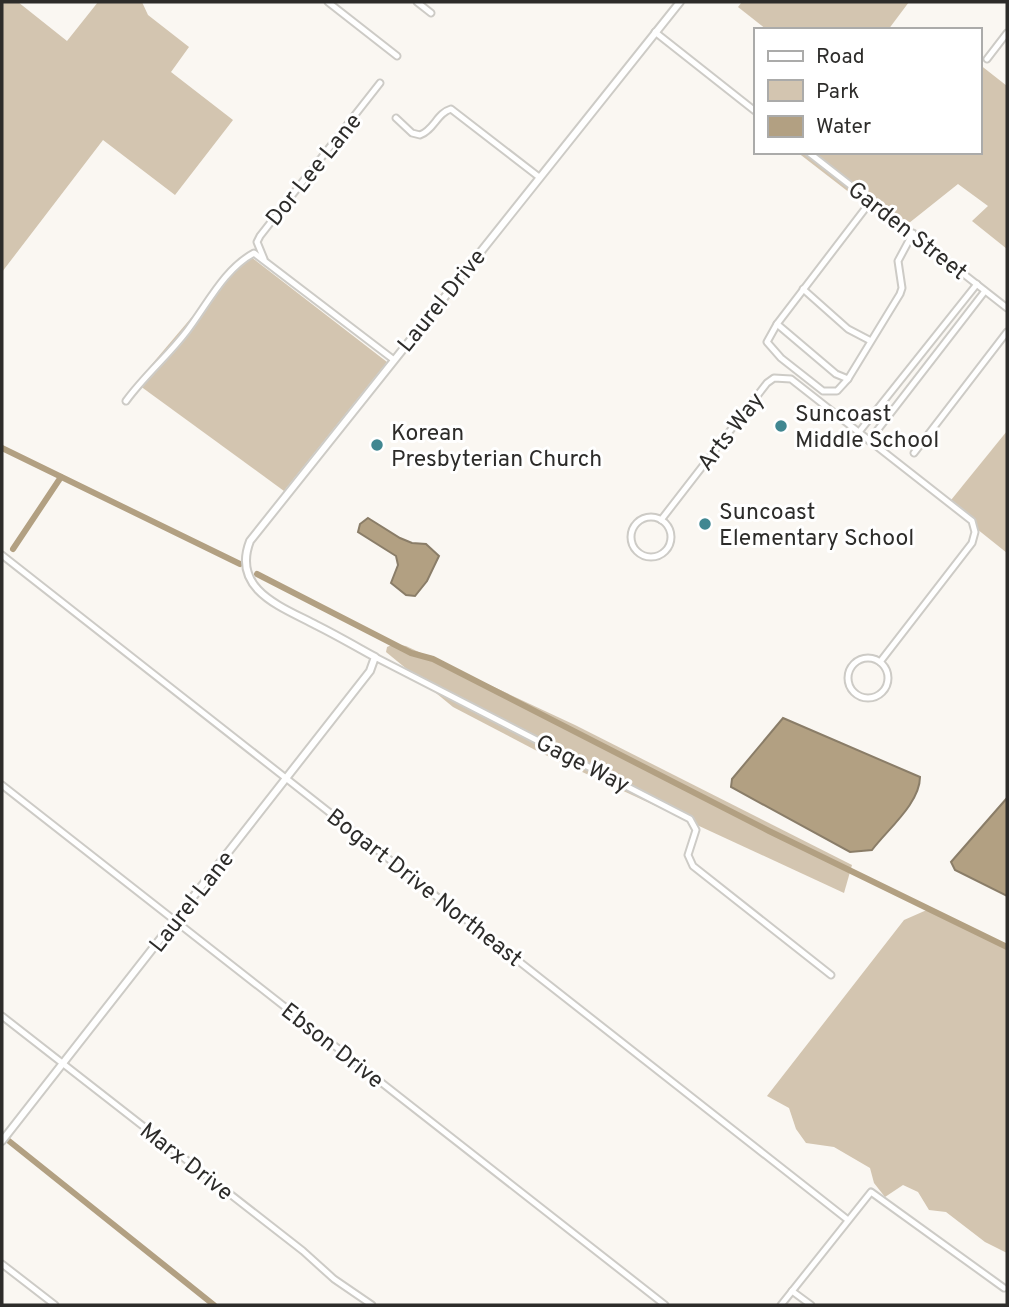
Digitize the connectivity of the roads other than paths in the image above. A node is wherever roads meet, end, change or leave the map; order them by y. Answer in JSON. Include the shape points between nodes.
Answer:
{"nodes":[{"id":1,"x":328,"y":2,"type":"edge"},
{"id":2,"x":417,"y":2,"type":"edge"},
{"id":3,"x":680,"y":2,"type":"edge"},
{"id":4,"x":337,"y":4,"type":"edge"},
{"id":5,"x":431,"y":13,"type":"dead end"},
{"id":6,"x":655,"y":32,"type":"junction"},
{"id":7,"x":1007,"y":33,"type":"edge"},
{"id":8,"x":397,"y":56,"type":"dead end"},
{"id":9,"x":987,"y":59,"type":"dead end"},
{"id":10,"x":380,"y":83,"type":"dead end"},
{"id":11,"x":754,"y":110,"type":"edge"},
{"id":12,"x":396,"y":118,"type":"dead end"},
{"id":13,"x":811,"y":154,"type":"edge"},
{"id":14,"x":540,"y":177,"type":"junction"},
{"id":15,"x":871,"y":201,"type":"junction"},
{"id":16,"x":912,"y":233,"type":"junction"},
{"id":17,"x":264,"y":259,"type":"junction"},
{"id":18,"x":976,"y":284,"type":"junction"},
{"id":19,"x":803,"y":289,"type":"junction"},
{"id":20,"x":985,"y":291,"type":"junction"},
{"id":21,"x":1007,"y":308,"type":"edge"},
{"id":22,"x":777,"y":324,"type":"junction"},
{"id":23,"x":1007,"y":332,"type":"edge"},
{"id":24,"x":869,"y":341,"type":"junction"},
{"id":25,"x":394,"y":360,"type":"junction"},
{"id":26,"x":848,"y":379,"type":"junction"},
{"id":27,"x":126,"y":401,"type":"dead end"},
{"id":28,"x":859,"y":432,"type":"junction"},
{"id":29,"x":869,"y":441,"type":"junction"},
{"id":30,"x":914,"y":453,"type":"dead end"},
{"id":31,"x":661,"y":520,"type":"junction"},
{"id":32,"x":2,"y":555,"type":"edge"},
{"id":33,"x":273,"y":604,"type":"joint"},
{"id":34,"x":374,"y":657,"type":"junction"},
{"id":35,"x":880,"y":662,"type":"junction"},
{"id":36,"x":287,"y":778,"type":"junction"},
{"id":37,"x":2,"y":785,"type":"edge"},
{"id":38,"x":173,"y":922,"type":"junction"},
{"id":39,"x":831,"y":975,"type":"dead end"},
{"id":40,"x":2,"y":1016,"type":"edge"},
{"id":41,"x":62,"y":1065,"type":"junction"},
{"id":42,"x":2,"y":1141,"type":"edge"},
{"id":43,"x":848,"y":1220,"type":"junction"},
{"id":44,"x":2,"y":1264,"type":"edge"},
{"id":45,"x":1004,"y":1288,"type":"dead end"},
{"id":46,"x":792,"y":1291,"type":"junction"},
{"id":47,"x":55,"y":1305,"type":"edge"},
{"id":48,"x":372,"y":1305,"type":"edge"},
{"id":49,"x":665,"y":1305,"type":"edge"},
{"id":50,"x":781,"y":1305,"type":"edge"},
{"id":51,"x":811,"y":1305,"type":"edge"}],
"edges":[{"from":1,"to":4,"type":"street"},
{"from":2,"to":5,"type":"street"},
{"from":3,"to":6,"type":"street","name":"Laurel Drive"},
{"from":4,"to":8,"type":"street"},
{"from":6,"to":11,"type":"street"},
{"from":6,"to":14,"type":"street","name":"Laurel Drive"},
{"from":7,"to":9,"type":"street"},
{"from":10,"to":17,"type":"street","name":"Dor Lee Lane","via":[[260,236],[257,242]]},
{"from":12,"to":14,"type":"street","via":[[420,135],[452,109]]},
{"from":13,"to":15,"type":"street","name":"Garden Street"},
{"from":14,"to":25,"type":"street","name":"Laurel Drive"},
{"from":15,"to":16,"type":"street","name":"Garden Street"},
{"from":15,"to":19,"type":"street"},
{"from":16,"to":18,"type":"street","name":"Garden Street"},
{"from":16,"to":24,"type":"street","via":[[898,261],[900,294]]},
{"from":17,"to":25,"type":"street"},
{"from":17,"to":27,"type":"street","name":"Dor Lee Lane","via":[[254,253],[233,269]]},
{"from":18,"to":20,"type":"street","name":"Garden Street"},
{"from":18,"to":28,"type":"street"},
{"from":19,"to":22,"type":"street"},
{"from":19,"to":24,"type":"street","via":[[848,329]]},
{"from":20,"to":21,"type":"street","name":"Garden Street"},
{"from":20,"to":29,"type":"street"},
{"from":22,"to":26,"type":"street"},
{"from":22,"to":26,"type":"street","via":[[767,342],[770,348],[815,386],[831,393]]},
{"from":23,"to":30,"type":"street"},
{"from":24,"to":26,"type":"street"},
{"from":25,"to":33,"type":"street","name":"Laurel Drive","via":[[250,541],[246,564],[250,578]]},
{"from":28,"to":29,"type":"street","name":"Arts Way"},
{"from":28,"to":31,"type":"street","name":"Arts Way","via":[[791,379],[775,378]]},
{"from":29,"to":35,"type":"street","name":"Arts Way","via":[[972,521],[975,533],[972,544]]},
{"from":31,"to":31,"type":"street","via":[[648,517],[632,530],[632,543],[640,554],[658,556],[668,547],[671,535]]},
{"from":32,"to":36,"type":"street","name":"Bogart Drive Northeast"},
{"from":33,"to":34,"type":"street","name":"Gage Way"},
{"from":34,"to":36,"type":"street","name":"Laurel Lane","via":[[365,678]]},
{"from":34,"to":39,"type":"street","name":"Gage Way","via":[[690,819],[696,830],[688,855],[693,866]]},
{"from":35,"to":35,"type":"street","via":[[888,678],[884,690],[874,697],[856,695],[848,679],[852,667],[868,658]]},
{"from":36,"to":38,"type":"street","name":"Laurel Lane"},
{"from":36,"to":43,"type":"street","name":"Bogart Drive Northeast"},
{"from":37,"to":38,"type":"street","name":"Ebson Drive"},
{"from":38,"to":41,"type":"street","name":"Laurel Lane"},
{"from":38,"to":49,"type":"street","name":"Ebson Drive"},
{"from":40,"to":41,"type":"street","name":"Marx Drive"},
{"from":41,"to":42,"type":"street","name":"Laurel Lane"},
{"from":41,"to":48,"type":"street","name":"Marx Drive"},
{"from":43,"to":45,"type":"street","via":[[871,1192]]},
{"from":43,"to":46,"type":"street"},
{"from":44,"to":47,"type":"street"},
{"from":46,"to":50,"type":"street"},
{"from":46,"to":51,"type":"street"}]}
